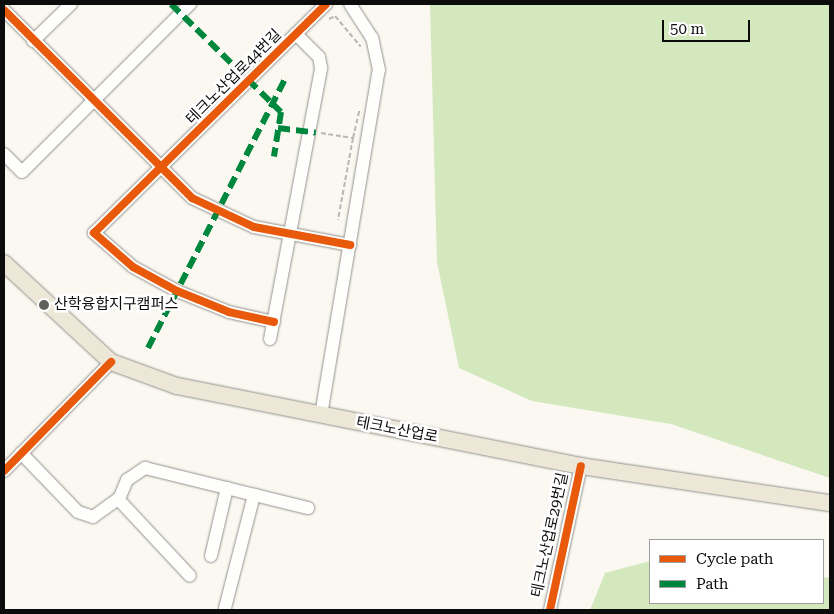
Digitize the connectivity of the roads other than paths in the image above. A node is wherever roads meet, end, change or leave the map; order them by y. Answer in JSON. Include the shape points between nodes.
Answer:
{"nodes":[{"id":1,"x":71,"y":4,"type":"edge"},
{"id":2,"x":190,"y":4,"type":"edge"},
{"id":3,"x":326,"y":4,"type":"edge"},
{"id":4,"x":350,"y":4,"type":"edge"},
{"id":5,"x":4,"y":10,"type":"edge"},
{"id":6,"x":296,"y":34,"type":"junction"},
{"id":7,"x":33,"y":41,"type":"junction"},
{"id":8,"x":93,"y":99,"type":"junction"},
{"id":9,"x":4,"y":154,"type":"edge"},
{"id":10,"x":161,"y":170,"type":"junction"},
{"id":11,"x":288,"y":235,"type":"junction"},
{"id":12,"x":350,"y":245,"type":"junction"},
{"id":13,"x":4,"y":263,"type":"edge"},
{"id":14,"x":274,"y":322,"type":"junction"},
{"id":15,"x":270,"y":339,"type":"dead end"},
{"id":16,"x":111,"y":362,"type":"junction"},
{"id":17,"x":321,"y":415,"type":"junction"},
{"id":18,"x":20,"y":453,"type":"junction"},
{"id":19,"x":581,"y":466,"type":"junction"},
{"id":20,"x":4,"y":471,"type":"edge"},
{"id":21,"x":227,"y":488,"type":"junction"},
{"id":22,"x":254,"y":495,"type":"junction"},
{"id":23,"x":119,"y":499,"type":"junction"},
{"id":24,"x":830,"y":503,"type":"edge"},
{"id":25,"x":308,"y":508,"type":"dead end"},
{"id":26,"x":211,"y":556,"type":"dead end"},
{"id":27,"x":190,"y":576,"type":"dead end"},
{"id":28,"x":224,"y":608,"type":"dead end"},
{"id":29,"x":550,"y":610,"type":"edge"}],
"edges":[{"from":1,"to":7,"type":"street"},
{"from":2,"to":8,"type":"street"},
{"from":3,"to":6,"type":"street","name":"테크노산업로44번길"},
{"from":4,"to":12,"type":"street","via":[[372,38],[378,70]]},
{"from":5,"to":7,"type":"street"},
{"from":6,"to":10,"type":"street","name":"테크노산업로44번길"},
{"from":6,"to":11,"type":"street","via":[[319,57],[321,68]]},
{"from":7,"to":8,"type":"street"},
{"from":8,"to":9,"type":"street","via":[[22,172]]},
{"from":8,"to":10,"type":"street"},
{"from":10,"to":11,"type":"street","via":[[192,198],[254,227]]},
{"from":10,"to":14,"type":"street","name":"테크노산업로44번길","via":[[94,233],[133,267],[177,291],[229,312]]},
{"from":11,"to":12,"type":"street"},
{"from":11,"to":14,"type":"street"},
{"from":12,"to":17,"type":"street"},
{"from":13,"to":16,"type":"main road","name":"테크노산업로"},
{"from":14,"to":15,"type":"street"},
{"from":16,"to":17,"type":"main road","name":"테크노산업로","via":[[177,386]]},
{"from":16,"to":18,"type":"street"},
{"from":17,"to":19,"type":"main road","name":"테크노산업로"},
{"from":18,"to":20,"type":"street"},
{"from":18,"to":23,"type":"street","via":[[78,512],[93,517]]},
{"from":19,"to":24,"type":"main road","name":"테크노산업로"},
{"from":19,"to":29,"type":"street","name":"테크노산업로29번길"},
{"from":21,"to":22,"type":"street"},
{"from":21,"to":23,"type":"street","via":[[145,468],[127,480]]},
{"from":21,"to":26,"type":"street"},
{"from":22,"to":25,"type":"street"},
{"from":22,"to":28,"type":"street"},
{"from":23,"to":27,"type":"street"}]}
